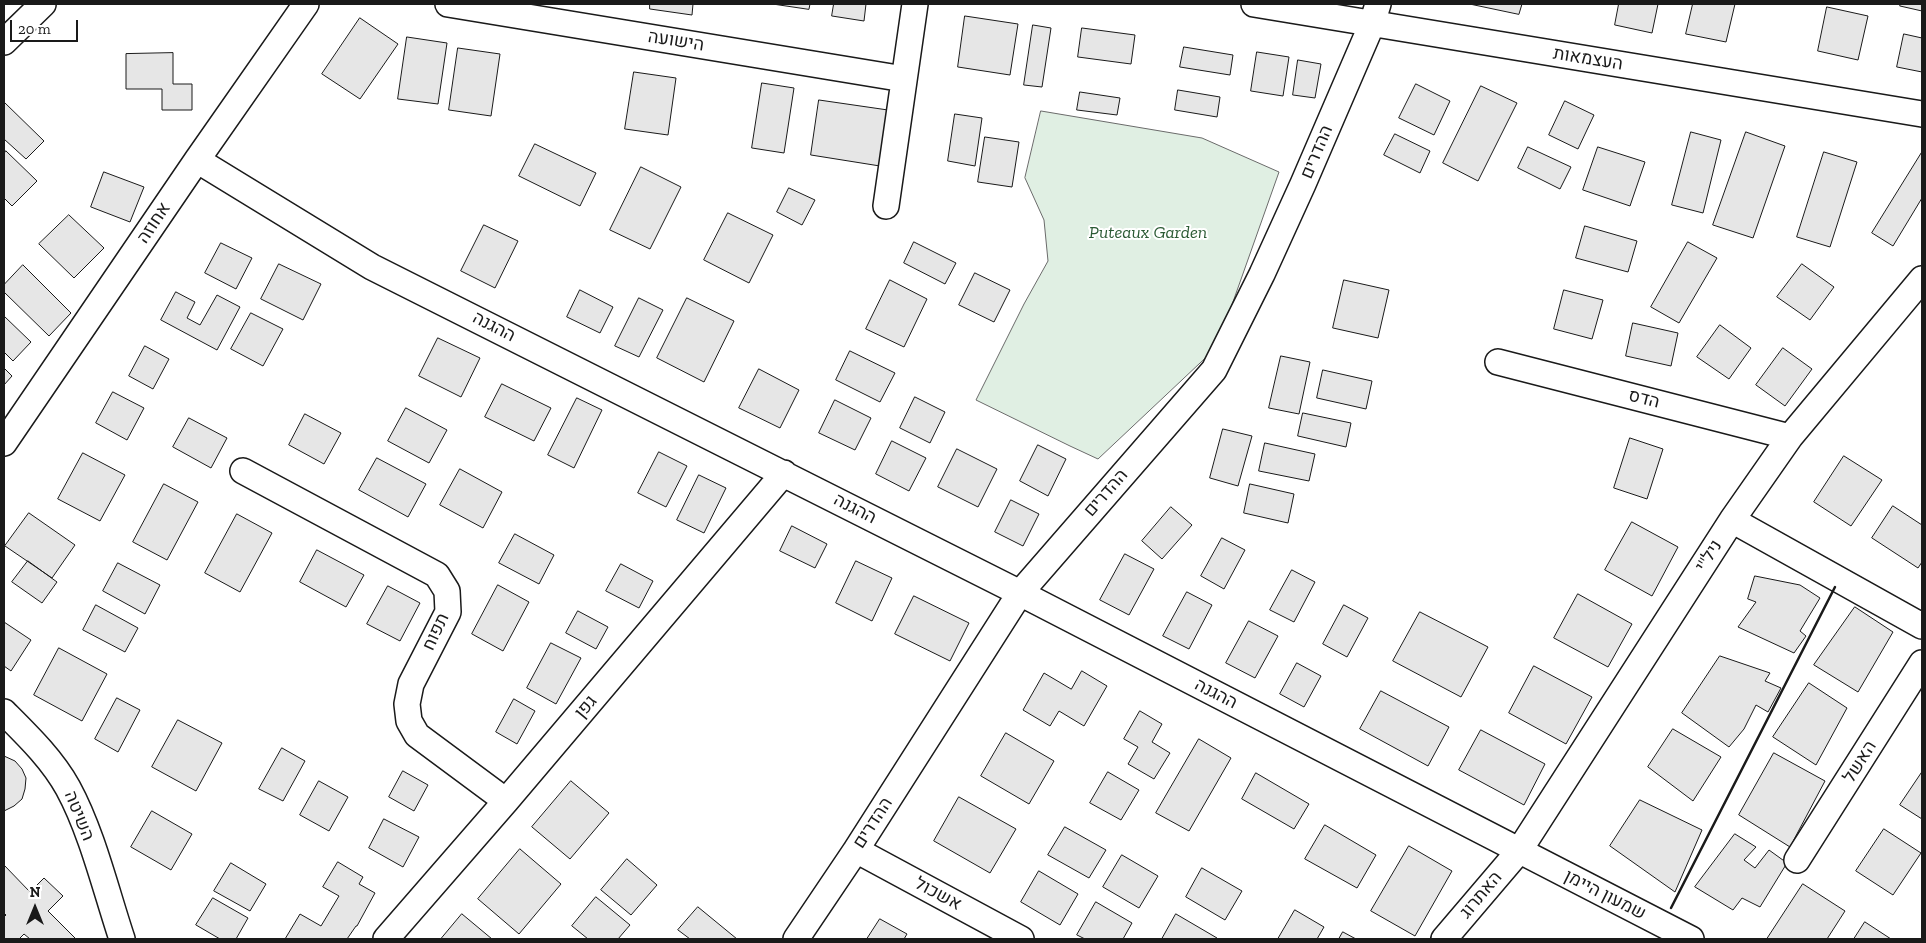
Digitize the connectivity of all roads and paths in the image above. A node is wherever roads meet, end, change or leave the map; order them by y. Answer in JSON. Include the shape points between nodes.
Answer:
{"nodes":[{"id":1,"x":43,"y":4,"type":"edge"},
{"id":2,"x":306,"y":4,"type":"edge"},
{"id":3,"x":448,"y":4,"type":"edge"},
{"id":4,"x":915,"y":4,"type":"edge"},
{"id":5,"x":1254,"y":4,"type":"edge"},
{"id":6,"x":1375,"y":14,"type":"edge"},
{"id":7,"x":4,"y":42,"type":"edge"},
{"id":8,"x":904,"y":79,"type":"junction"},
{"id":9,"x":1922,"y":114,"type":"edge"},
{"id":10,"x":197,"y":160,"type":"junction"},
{"id":11,"x":886,"y":206,"type":"dead end"},
{"id":12,"x":1922,"y":278,"type":"edge"},
{"id":13,"x":1498,"y":362,"type":"dead end"},
{"id":14,"x":1790,"y":437,"type":"junction"},
{"id":15,"x":4,"y":443,"type":"edge"},
{"id":16,"x":243,"y":471,"type":"dead end"},
{"id":17,"x":784,"y":473,"type":"junction"},
{"id":18,"x":1732,"y":520,"type":"junction"},
{"id":19,"x":1020,"y":593,"type":"junction"},
{"id":20,"x":1922,"y":626,"type":"edge"},
{"id":21,"x":1922,"y":663,"type":"edge"},
{"id":22,"x":4,"y":712,"type":"edge"},
{"id":23,"x":506,"y":802,"type":"junction"},
{"id":24,"x":856,"y":850,"type":"junction"},
{"id":25,"x":1518,"y":851,"type":"junction"},
{"id":26,"x":1797,"y":860,"type":"dead end"},
{"id":27,"x":122,"y":939,"type":"edge"},
{"id":28,"x":386,"y":939,"type":"edge"},
{"id":29,"x":796,"y":939,"type":"edge"},
{"id":30,"x":1020,"y":939,"type":"edge"},
{"id":31,"x":1444,"y":939,"type":"edge"},
{"id":32,"x":1691,"y":939,"type":"edge"}],
"edges":[{"from":1,"to":7,"type":"street"},
{"from":2,"to":10,"type":"street","name":"אחוזה"},
{"from":3,"to":8,"type":"street","name":"הישועה"},
{"from":4,"to":8,"type":"street"},
{"from":5,"to":6,"type":"street","name":"העצמאות"},
{"from":6,"to":9,"type":"street","name":"העצמאות"},
{"from":6,"to":19,"type":"street","name":"ההדרים","via":[[1266,265],[1214,370]]},
{"from":8,"to":11,"type":"street"},
{"from":10,"to":15,"type":"street","name":"אחוזה"},
{"from":10,"to":17,"type":"street","name":"ההגנה","via":[[372,266]]},
{"from":12,"to":14,"type":"street","name":"ניל\"י"},
{"from":13,"to":14,"type":"street","name":"הדס"},
{"from":14,"to":18,"type":"street","name":"ניל\"י"},
{"from":16,"to":23,"type":"street","name":"תפוח","via":[[437,575],[447,591],[448,612],[411,684],[407,704],[409,721],[417,735]]},
{"from":17,"to":19,"type":"street","name":"ההגנה"},
{"from":17,"to":23,"type":"street","name":"גפן"},
{"from":18,"to":20,"type":"street"},
{"from":18,"to":25,"type":"street","name":"ניל\"י"},
{"from":19,"to":24,"type":"street","name":"ההדרים"},
{"from":19,"to":25,"type":"street","name":"ההגנה"},
{"from":21,"to":26,"type":"street","name":"האשל"},
{"from":22,"to":27,"type":"street","name":"השיטה","via":[[48,758],[68,786],[82,814]]},
{"from":23,"to":28,"type":"street","name":"גפן"},
{"from":24,"to":29,"type":"street","name":"ההדרים"},
{"from":24,"to":30,"type":"street","name":"אשכול"},
{"from":25,"to":31,"type":"street","name":"האתרוג"},
{"from":25,"to":32,"type":"street","name":"שמעון היימן"}]}
